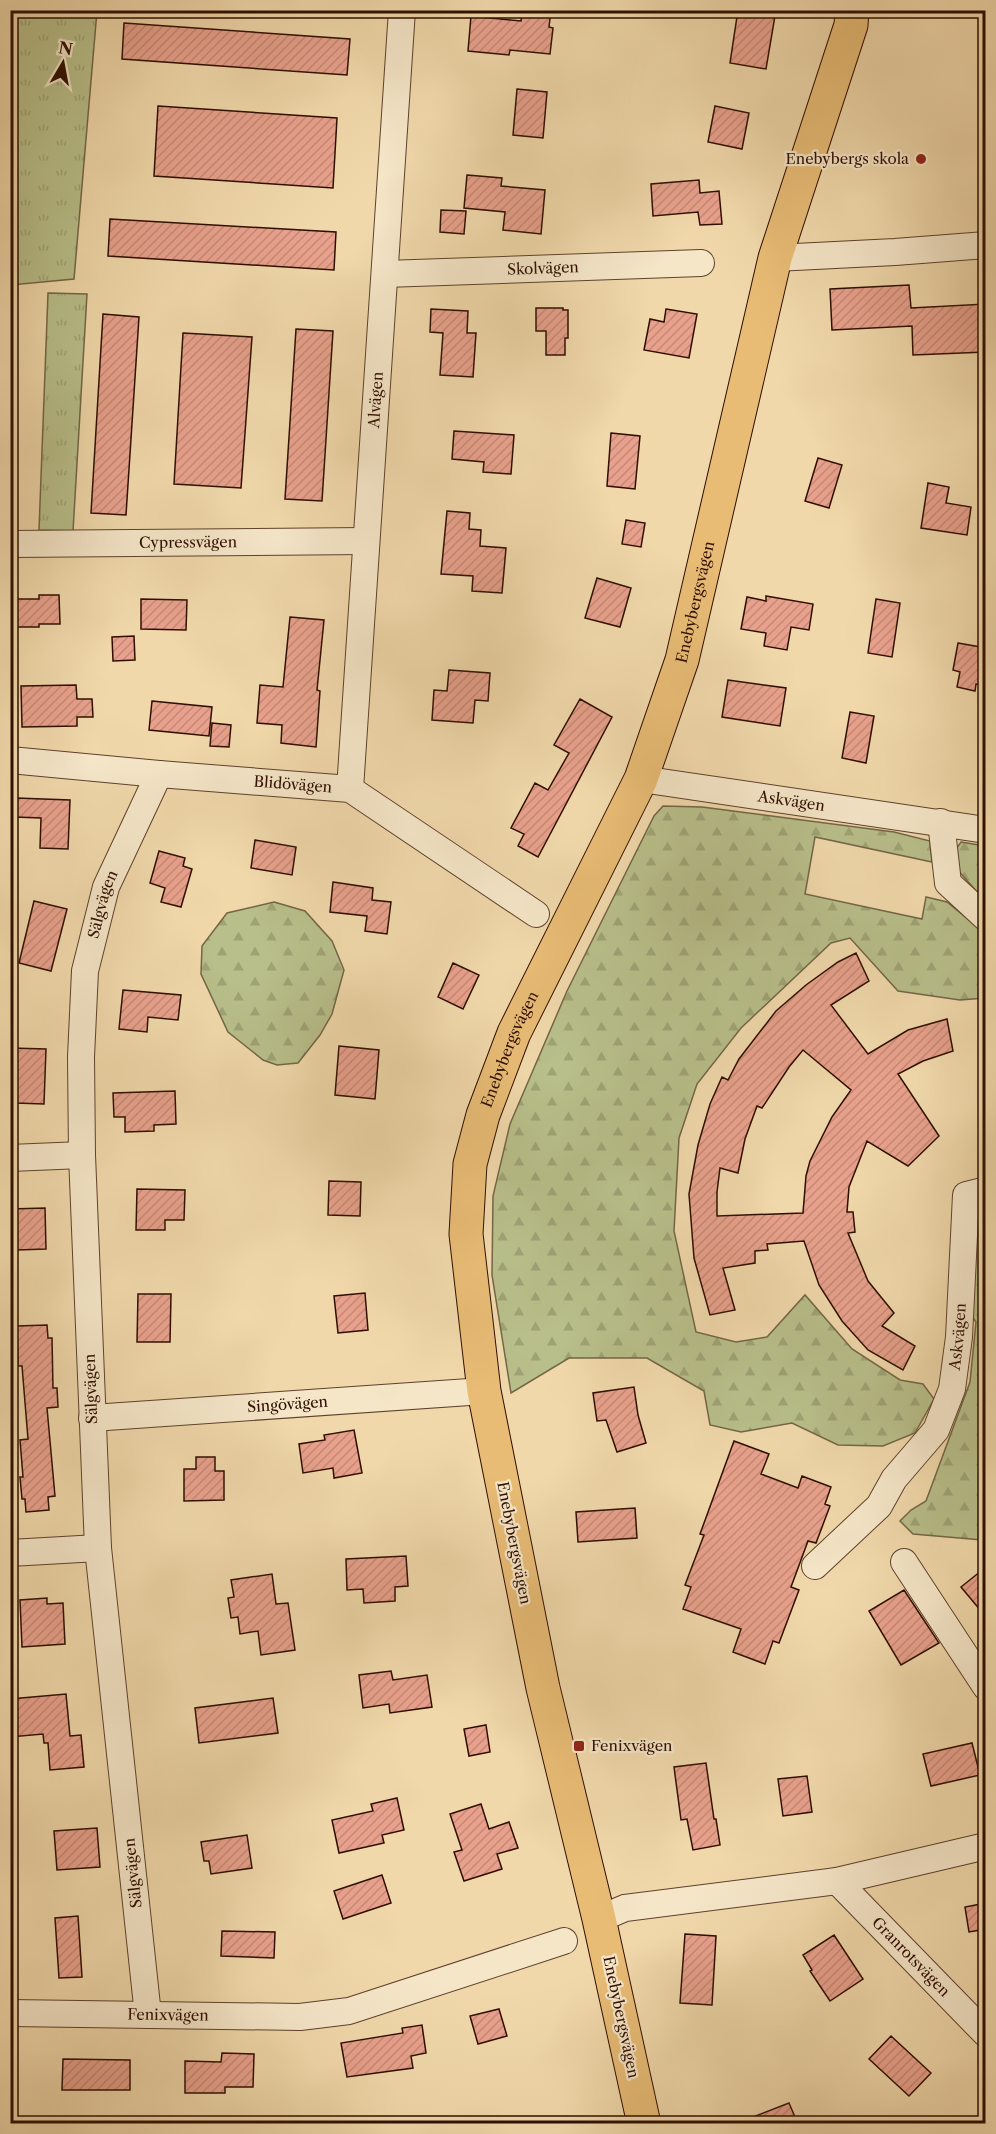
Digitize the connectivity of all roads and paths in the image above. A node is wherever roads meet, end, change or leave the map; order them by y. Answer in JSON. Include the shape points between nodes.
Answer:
{"nodes":[{"id":1,"x":402,"y":10,"type":"edge"},
{"id":2,"x":852,"y":10,"type":"edge"},
{"id":3,"x":986,"y":245,"type":"edge"},
{"id":4,"x":775,"y":258,"type":"junction"},
{"id":5,"x":701,"y":263,"type":"dead end"},
{"id":6,"x":385,"y":274,"type":"junction"},
{"id":7,"x":366,"y":541,"type":"junction"},
{"id":8,"x":10,"y":544,"type":"edge"},
{"id":9,"x":10,"y":760,"type":"edge"},
{"id":10,"x":159,"y":774,"type":"junction"},
{"id":11,"x":641,"y":779,"type":"junction"},
{"id":12,"x":350,"y":789,"type":"junction"},
{"id":13,"x":941,"y":822,"type":"junction"},
{"id":14,"x":986,"y":830,"type":"edge"},
{"id":15,"x":536,"y":914,"type":"dead end"},
{"id":16,"x":986,"y":918,"type":"edge"},
{"id":17,"x":82,"y":1155,"type":"junction"},
{"id":18,"x":10,"y":1158,"type":"edge"},
{"id":19,"x":986,"y":1190,"type":"edge"},
{"id":20,"x":484,"y":1391,"type":"junction"},
{"id":21,"x":93,"y":1418,"type":"junction"},
{"id":22,"x":98,"y":1548,"type":"junction"},
{"id":23,"x":10,"y":1553,"type":"edge"},
{"id":24,"x":904,"y":1562,"type":"dead end"},
{"id":25,"x":814,"y":1566,"type":"dead end"},
{"id":26,"x":986,"y":1687,"type":"edge"},
{"id":27,"x":986,"y":1846,"type":"edge"},
{"id":28,"x":837,"y":1881,"type":"junction"},
{"id":29,"x":599,"y":1919,"type":"junction"},
{"id":30,"x":564,"y":1941,"type":"dead end"},
{"id":31,"x":10,"y":2013,"type":"edge"},
{"id":32,"x":148,"y":2015,"type":"junction"},
{"id":33,"x":986,"y":2034,"type":"edge"},
{"id":34,"x":644,"y":2124,"type":"edge"}],
"edges":[{"from":1,"to":6,"type":"street","name":"Alvägen"},
{"from":2,"to":4,"type":"main road","name":"Enebybergsvägen","via":[[851,25]]},
{"from":3,"to":4,"type":"street"},
{"from":4,"to":11,"type":"main road","name":"Enebybergsvägen","via":[[682,660]]},
{"from":5,"to":6,"type":"street","name":"Skolvägen"},
{"from":6,"to":7,"type":"street","name":"Alvägen"},
{"from":7,"to":8,"type":"street","name":"Cypressvägen"},
{"from":7,"to":12,"type":"street","name":"Alvägen"},
{"from":9,"to":10,"type":"street","name":"Blidövägen"},
{"from":10,"to":12,"type":"street","name":"Blidövägen"},
{"from":10,"to":17,"type":"street","name":"Sälgvägen","via":[[106,886],[85,971]]},
{"from":11,"to":13,"type":"street","name":"Askvägen"},
{"from":11,"to":20,"type":"main road","name":"Enebybergsvägen","via":[[514,1033],[483,1115],[470,1164],[466,1234]]},
{"from":12,"to":15,"type":"street","name":"Blidövägen"},
{"from":13,"to":14,"type":"street","name":"Askvägen"},
{"from":13,"to":16,"type":"street","via":[[948,883]]},
{"from":17,"to":18,"type":"street"},
{"from":17,"to":21,"type":"street","name":"Sälgvägen"},
{"from":19,"to":25,"type":"street","name":"Askvägen","via":[[966,1196],[959,1337],[952,1389],[936,1430],[894,1479],[879,1506]]},
{"from":20,"to":21,"type":"street","name":"Singövägen"},
{"from":20,"to":29,"type":"main road","name":"Enebybergsvägen","via":[[543,1688]]},
{"from":21,"to":22,"type":"street","name":"Sälgvägen"},
{"from":22,"to":23,"type":"street"},
{"from":22,"to":32,"type":"street","name":"Sälgvägen"},
{"from":24,"to":26,"type":"street"},
{"from":27,"to":28,"type":"street"},
{"from":28,"to":29,"type":"street","via":[[625,1908]]},
{"from":28,"to":33,"type":"street","name":"Granrotsvägen"},
{"from":29,"to":34,"type":"main road","name":"Enebybergsvägen"},
{"from":30,"to":32,"type":"street","name":"Fenixvägen","via":[[349,2011],[300,2017]]},
{"from":31,"to":32,"type":"street","name":"Fenixvägen"}]}
